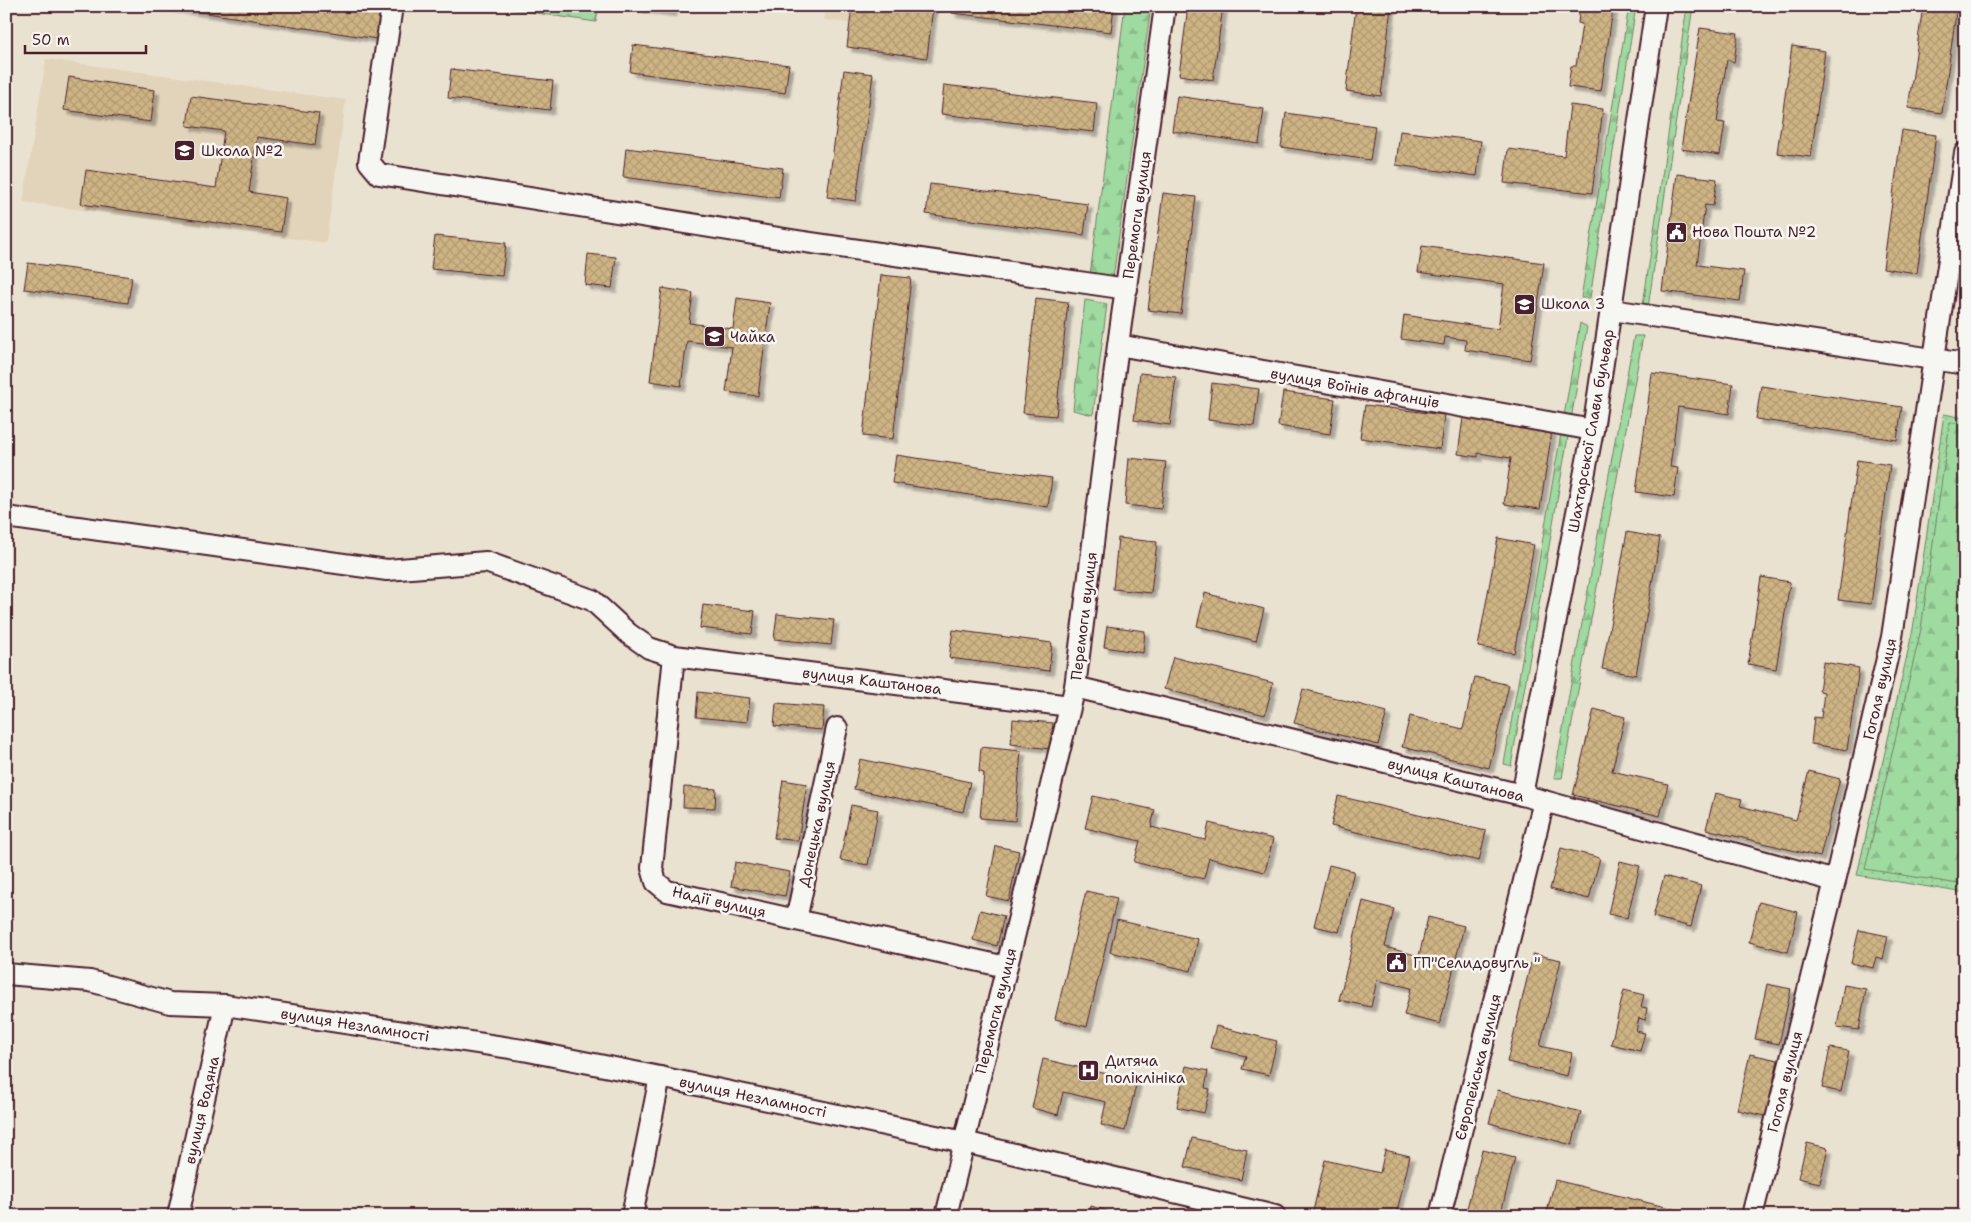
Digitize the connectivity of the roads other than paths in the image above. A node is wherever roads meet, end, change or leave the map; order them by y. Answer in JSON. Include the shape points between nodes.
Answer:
{"nodes":[{"id":1,"x":392,"y":6,"type":"edge"},
{"id":2,"x":1165,"y":6,"type":"edge"},
{"id":3,"x":1656,"y":6,"type":"edge"},
{"id":4,"x":1965,"y":153,"type":"edge"},
{"id":5,"x":1126,"y":289,"type":"junction"},
{"id":6,"x":1612,"y":310,"type":"junction"},
{"id":7,"x":1118,"y":345,"type":"junction"},
{"id":8,"x":1934,"y":360,"type":"junction"},
{"id":9,"x":1965,"y":364,"type":"edge"},
{"id":10,"x":1593,"y":430,"type":"junction"},
{"id":11,"x":6,"y":517,"type":"edge"},
{"id":12,"x":674,"y":656,"type":"junction"},
{"id":13,"x":1075,"y":687,"type":"junction"},
{"id":14,"x":1070,"y":706,"type":"junction"},
{"id":15,"x":837,"y":728,"type":"dead end"},
{"id":16,"x":1522,"y":795,"type":"junction"},
{"id":17,"x":1544,"y":801,"type":"junction"},
{"id":18,"x":1835,"y":881,"type":"junction"},
{"id":19,"x":796,"y":920,"type":"junction"},
{"id":20,"x":1006,"y":967,"type":"junction"},
{"id":21,"x":6,"y":974,"type":"edge"},
{"id":22,"x":226,"y":1005,"type":"junction"},
{"id":23,"x":660,"y":1077,"type":"junction"},
{"id":24,"x":964,"y":1142,"type":"junction"},
{"id":25,"x":178,"y":1216,"type":"edge"},
{"id":26,"x":632,"y":1216,"type":"edge"},
{"id":27,"x":946,"y":1216,"type":"edge"},
{"id":28,"x":1275,"y":1216,"type":"edge"},
{"id":29,"x":1440,"y":1216,"type":"edge"},
{"id":30,"x":1752,"y":1216,"type":"edge"}],
"edges":[{"from":1,"to":5,"type":"street","via":[[369,162],[379,174]]},
{"from":2,"to":5,"type":"street","name":"Перемоги вулиця"},
{"from":3,"to":6,"type":"street","name":"Шахтарської Слави бульвар"},
{"from":4,"to":8,"type":"street","name":"Гоголя вулиця"},
{"from":5,"to":7,"type":"street","name":"Перемоги вулиця"},
{"from":6,"to":8,"type":"street"},
{"from":6,"to":10,"type":"street","name":"Шахтарської Слави бульвар"},
{"from":7,"to":10,"type":"street","name":"вулиця Воїнів афганців"},
{"from":7,"to":13,"type":"street","name":"Перемоги вулиця"},
{"from":8,"to":9,"type":"street"},
{"from":8,"to":18,"type":"street","name":"Гоголя вулиця","via":[[1892,637]]},
{"from":10,"to":16,"type":"street","name":"Шахтарської Слави бульвар"},
{"from":11,"to":12,"type":"street","name":"вулиця Каштанова","via":[[387,570],[486,562],[592,600],[649,648]]},
{"from":12,"to":14,"type":"street","name":"вулиця Каштанова"},
{"from":12,"to":19,"type":"street","name":"Надії вулиця","via":[[652,868],[656,882],[667,891]]},
{"from":13,"to":14,"type":"street","name":"Перемоги вулиця"},
{"from":13,"to":16,"type":"street","name":"вулиця Каштанова"},
{"from":14,"to":20,"type":"street","name":"Перемоги вулиця"},
{"from":15,"to":19,"type":"street","name":"Донецька вулиця"},
{"from":16,"to":17,"type":"street","name":"вулиця Каштанова"},
{"from":17,"to":18,"type":"street","name":"вулиця Каштанова"},
{"from":17,"to":29,"type":"street","name":"Європейська вулиця"},
{"from":18,"to":30,"type":"street","name":"Гоголя вулиця"},
{"from":19,"to":20,"type":"street","name":"Надії вулиця"},
{"from":20,"to":24,"type":"street","name":"Перемоги вулиця"},
{"from":21,"to":22,"type":"street","name":"вулиця Незламності","via":[[90,982],[170,1003]]},
{"from":22,"to":23,"type":"street","name":"вулиця Незламності","via":[[523,1050]]},
{"from":22,"to":25,"type":"street","name":"вулиця Водяна"},
{"from":23,"to":24,"type":"street","name":"вулиця Незламності"},
{"from":23,"to":26,"type":"street"},
{"from":24,"to":27,"type":"street","name":"Перемоги вулиця"},
{"from":24,"to":28,"type":"street","name":"вулиця Незламності"}]}
